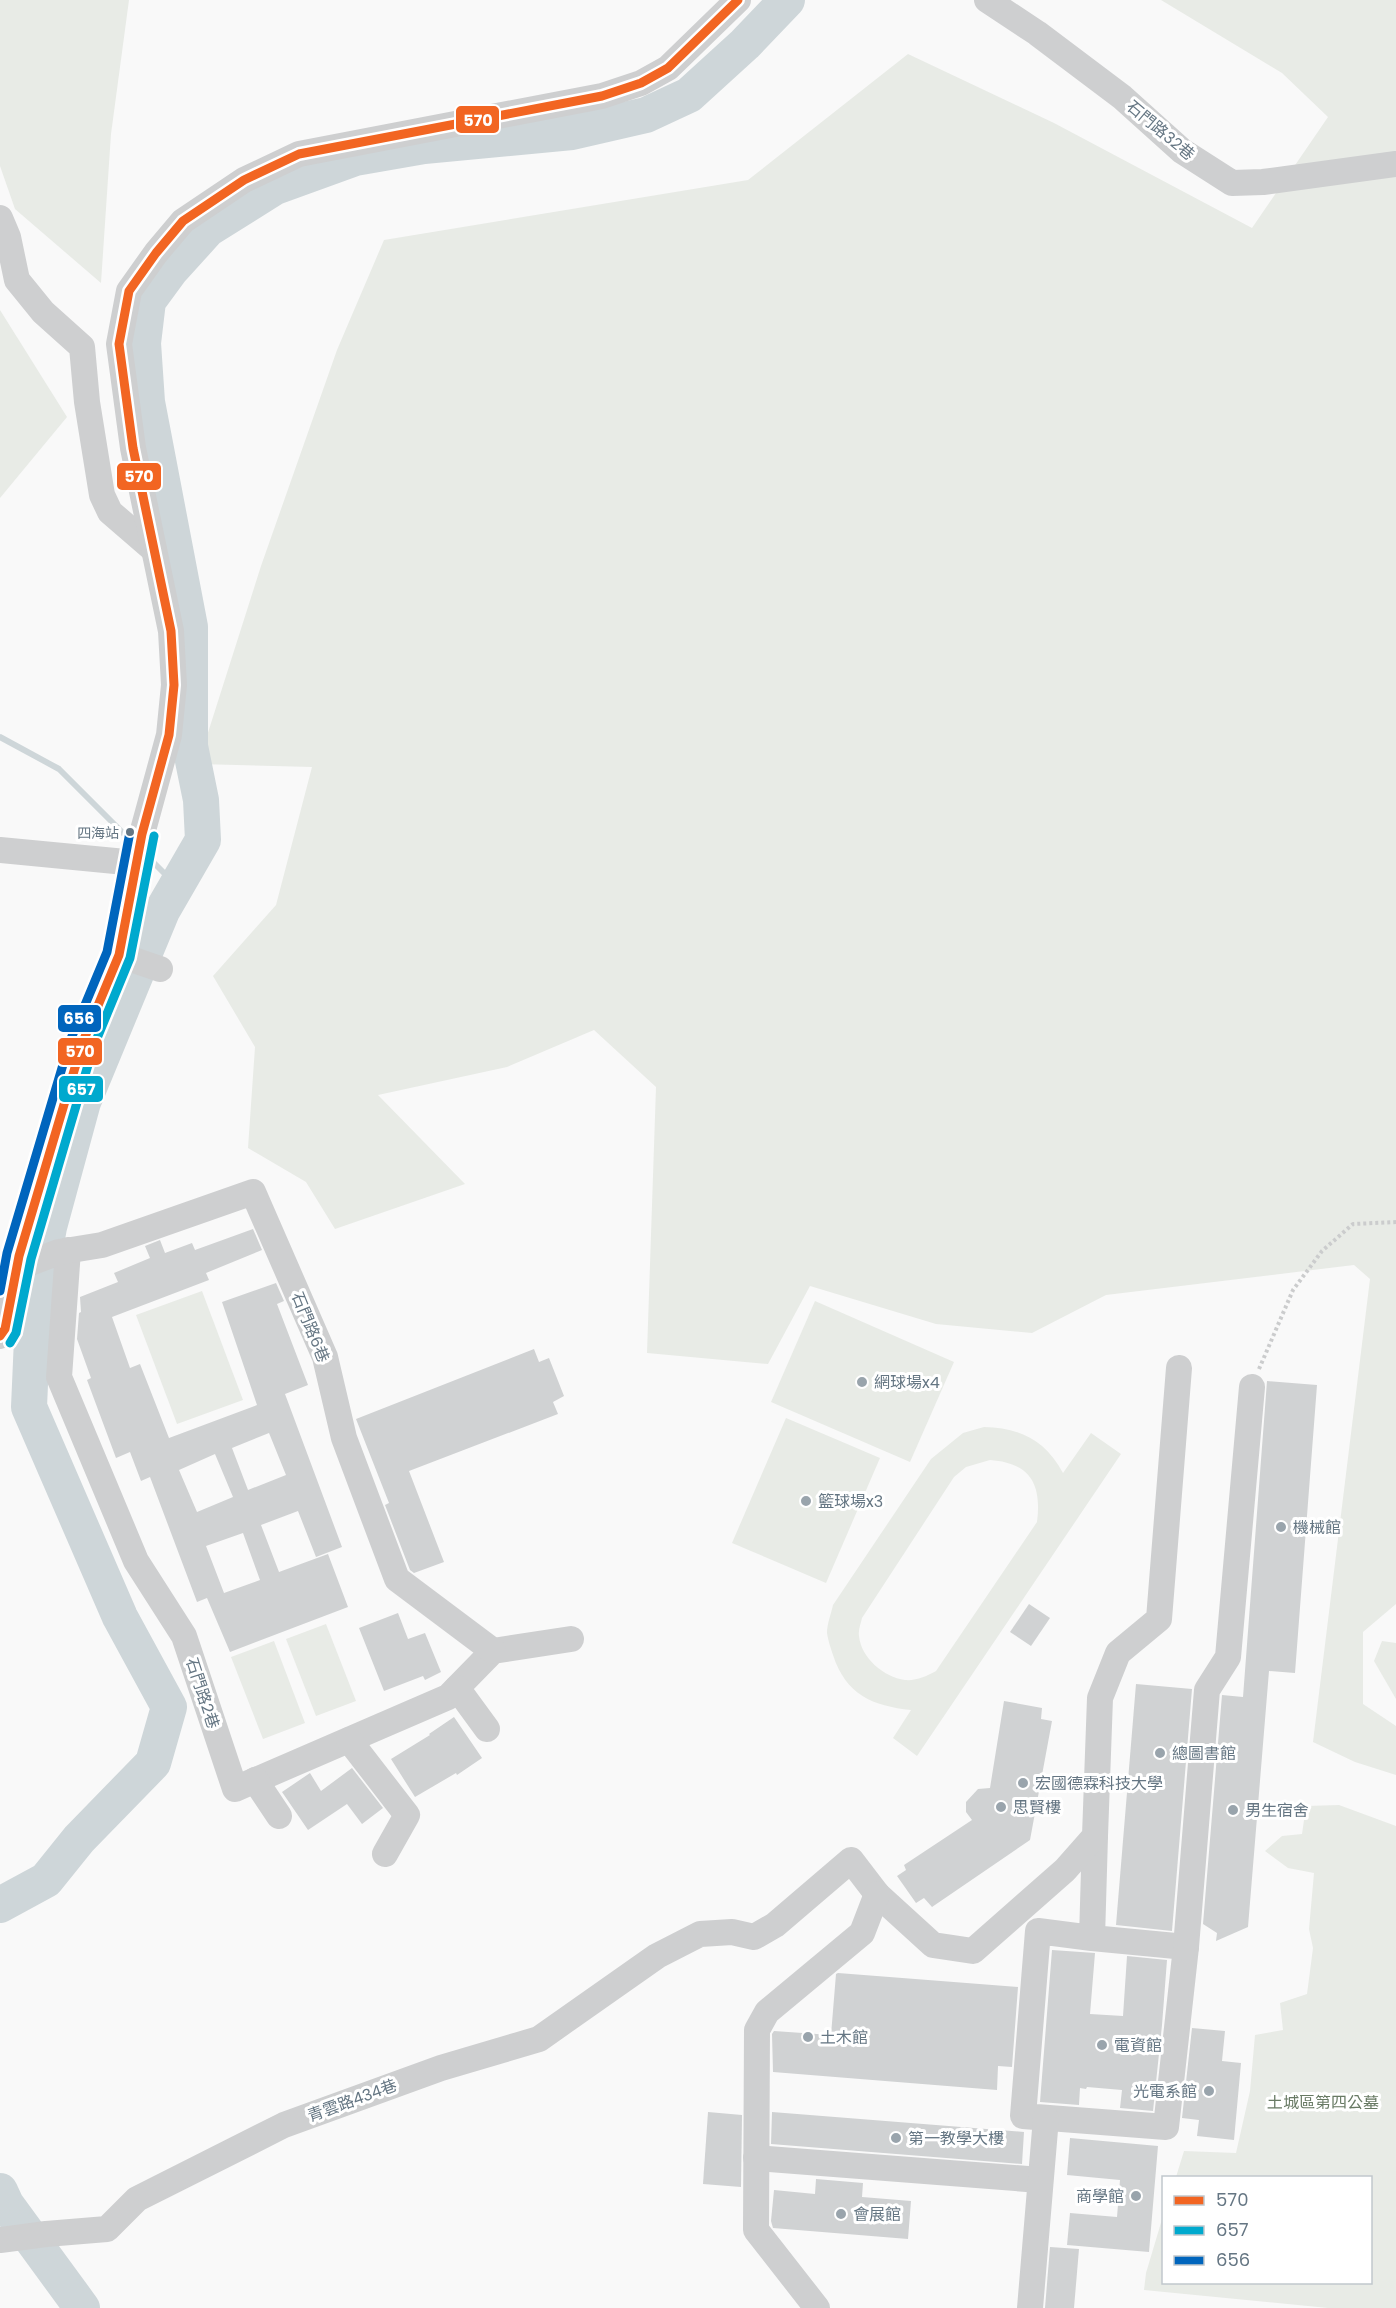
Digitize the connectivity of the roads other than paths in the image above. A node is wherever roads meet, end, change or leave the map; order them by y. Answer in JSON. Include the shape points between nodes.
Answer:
{"nodes":[{"id":1,"x":738,"y":0,"type":"edge"},
{"id":2,"x":987,"y":0,"type":"edge"},
{"id":3,"x":1396,"y":164,"type":"edge"},
{"id":4,"x":0,"y":218,"type":"edge"},
{"id":5,"x":154,"y":550,"type":"junction"},
{"id":6,"x":0,"y":850,"type":"edge"},
{"id":7,"x":136,"y":863,"type":"junction"},
{"id":8,"x":119,"y":955,"type":"junction"},
{"id":9,"x":160,"y":969,"type":"dead end"},
{"id":10,"x":63,"y":1251,"type":"junction"},
{"id":11,"x":17,"y":1268,"type":"junction"},
{"id":12,"x":0,"y":1336,"type":"edge"},
{"id":13,"x":1179,"y":1368,"type":"dead end"},
{"id":14,"x":1252,"y":1386,"type":"road end"},
{"id":15,"x":571,"y":1639,"type":"dead end"},
{"id":16,"x":493,"y":1651,"type":"junction"},
{"id":17,"x":457,"y":1688,"type":"junction"},
{"id":18,"x":486,"y":1729,"type":"dead end"},
{"id":19,"x":349,"y":1740,"type":"junction"},
{"id":20,"x":255,"y":1780,"type":"junction"},
{"id":21,"x":279,"y":1816,"type":"dead end"},
{"id":22,"x":1095,"y":1836,"type":"junction"},
{"id":23,"x":385,"y":1854,"type":"dead end"},
{"id":24,"x":877,"y":1894,"type":"junction"},
{"id":25,"x":1092,"y":1938,"type":"junction"},
{"id":26,"x":1186,"y":1947,"type":"junction"},
{"id":27,"x":1046,"y":2118,"type":"junction"},
{"id":28,"x":756,"y":2158,"type":"junction"},
{"id":29,"x":1040,"y":2180,"type":"junction"},
{"id":30,"x":0,"y":2240,"type":"edge"},
{"id":31,"x":817,"y":2308,"type":"edge"},
{"id":32,"x":1030,"y":2308,"type":"edge"}],
"edges":[{"from":1,"to":5,"type":"street","via":[[668,68],[641,84],[602,96],[299,154],[244,180],[183,221],[129,291],[119,344],[133,448]]},
{"from":2,"to":3,"type":"street","name":"石門路32巷","via":[[1122,98],[1182,150],[1232,183]]},
{"from":4,"to":5,"type":"street","via":[[16,280],[43,312],[82,347],[102,495],[110,512]]},
{"from":5,"to":7,"type":"street","via":[[171,631],[174,685],[170,735]]},
{"from":6,"to":7,"type":"street"},
{"from":7,"to":8,"type":"street"},
{"from":8,"to":9,"type":"street"},
{"from":8,"to":11,"type":"street","via":[[82,1044]]},
{"from":10,"to":11,"type":"street"},
{"from":10,"to":16,"type":"street","name":"石門路6巷","via":[[102,1245],[253,1192],[325,1357],[344,1438],[397,1580]]},
{"from":10,"to":20,"type":"street","name":"石門路2巷","via":[[58,1377],[136,1561],[184,1636],[235,1789]]},
{"from":11,"to":12,"type":"street"},
{"from":13,"to":22,"type":"street","via":[[1159,1619],[1118,1653],[1100,1698]]},
{"from":14,"to":26,"type":"street","via":[[1228,1657],[1207,1690]]},
{"from":15,"to":16,"type":"street"},
{"from":16,"to":17,"type":"street","name":"石門路2巷"},
{"from":17,"to":18,"type":"street"},
{"from":17,"to":19,"type":"street","name":"石門路2巷","via":[[448,1697]]},
{"from":19,"to":20,"type":"street","name":"石門路2巷"},
{"from":19,"to":23,"type":"street","via":[[407,1815]]},
{"from":20,"to":21,"type":"street"},
{"from":22,"to":24,"type":"street","via":[[1065,1870],[973,1951],[933,1945]]},
{"from":22,"to":25,"type":"street"},
{"from":24,"to":28,"type":"street","via":[[862,1933],[767,2012],[757,2030]]},
{"from":24,"to":30,"type":"street","name":"青雲路434巷","via":[[850,1860],[775,1925],[754,1937],[732,1932],[700,1934],[657,1956],[538,2039],[441,2068],[284,2125],[137,2199],[106,2229]]},
{"from":25,"to":26,"type":"street"},
{"from":25,"to":27,"type":"street","via":[[1038,1931],[1023,2116]]},
{"from":26,"to":27,"type":"street","via":[[1166,2127]]},
{"from":27,"to":29,"type":"street"},
{"from":28,"to":29,"type":"street"},
{"from":28,"to":31,"type":"street","via":[[756,2230]]},
{"from":29,"to":32,"type":"street"}]}
